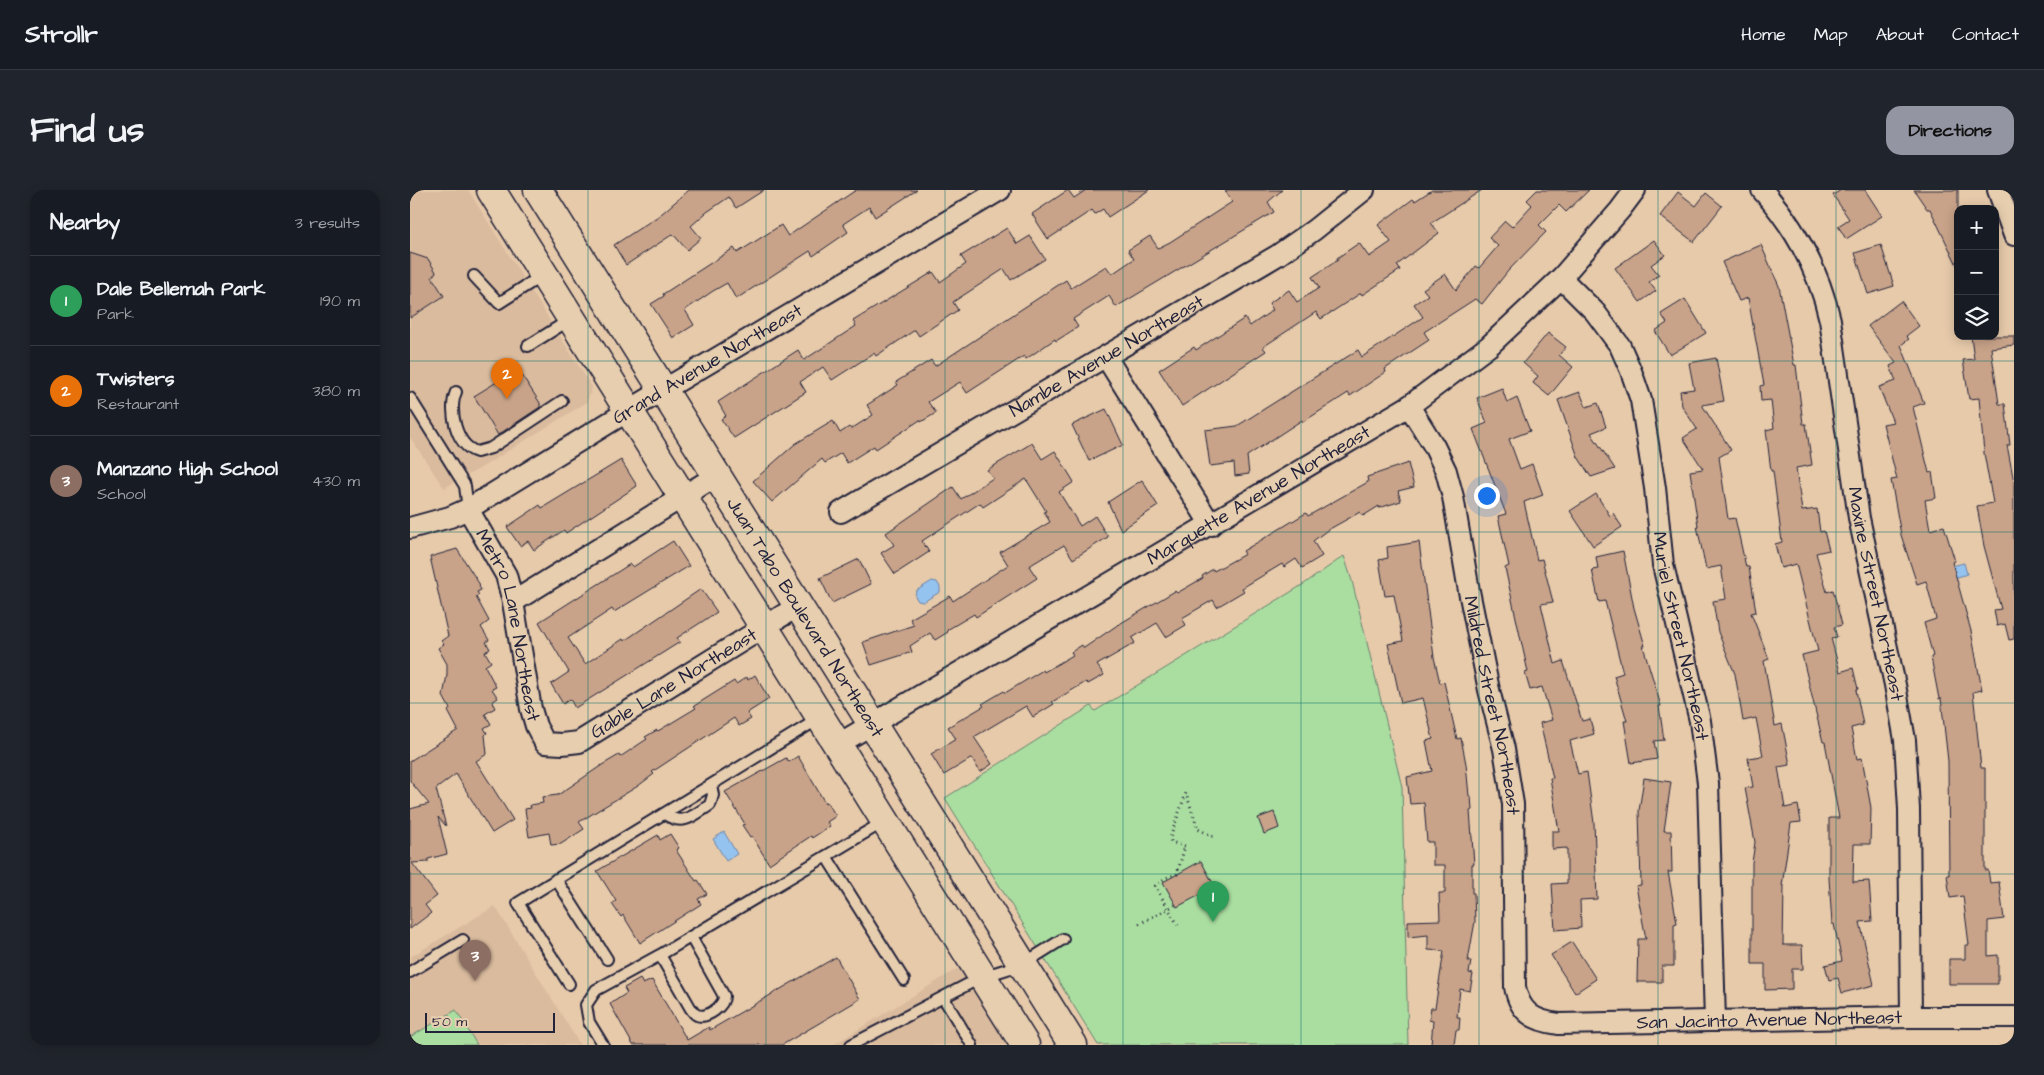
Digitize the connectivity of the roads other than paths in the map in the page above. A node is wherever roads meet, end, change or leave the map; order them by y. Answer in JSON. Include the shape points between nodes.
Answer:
{"nodes":[{"id":1,"x":491,"y":190,"type":"edge"},
{"id":2,"x":538,"y":190,"type":"edge"},
{"id":3,"x":1000,"y":190,"type":"edge"},
{"id":4,"x":1364,"y":190,"type":"edge"},
{"id":5,"x":1634,"y":190,"type":"edge"},
{"id":6,"x":1762,"y":190,"type":"edge"},
{"id":7,"x":1998,"y":190,"type":"edge"},
{"id":8,"x":2014,"y":235,"type":"edge"},
{"id":9,"x":544,"y":274,"type":"junction"},
{"id":10,"x":474,"y":276,"type":"dead end"},
{"id":11,"x":1561,"y":278,"type":"junction"},
{"id":12,"x":572,"y":319,"type":"junction"},
{"id":13,"x":528,"y":346,"type":"dead end"},
{"id":14,"x":1106,"y":357,"type":"junction"},
{"id":15,"x":662,"y":390,"type":"junction"},
{"id":16,"x":456,"y":392,"type":"dead end"},
{"id":17,"x":410,"y":398,"type":"edge"},
{"id":18,"x":562,"y":401,"type":"dead end"},
{"id":19,"x":1409,"y":406,"type":"junction"},
{"id":20,"x":628,"y":410,"type":"junction"},
{"id":21,"x":716,"y":476,"type":"junction"},
{"id":22,"x":682,"y":496,"type":"junction"},
{"id":23,"x":468,"y":509,"type":"junction"},
{"id":24,"x":841,"y":512,"type":"dead end"},
{"id":25,"x":1211,"y":525,"type":"junction"},
{"id":26,"x":410,"y":528,"type":"edge"},
{"id":27,"x":513,"y":602,"type":"junction"},
{"id":28,"x":798,"y":606,"type":"junction"},
{"id":29,"x":765,"y":626,"type":"junction"},
{"id":30,"x":821,"y":718,"type":"junction"},
{"id":31,"x":872,"y":724,"type":"junction"},
{"id":32,"x":545,"y":743,"type":"joint"},
{"id":33,"x":837,"y":745,"type":"junction"},
{"id":34,"x":711,"y":785,"type":"junction"},
{"id":35,"x":665,"y":814,"type":"junction"},
{"id":36,"x":885,"y":821,"type":"junction"},
{"id":37,"x":826,"y":856,"type":"junction"},
{"id":38,"x":556,"y":879,"type":"junction"},
{"id":39,"x":691,"y":937,"type":"junction"},
{"id":40,"x":1063,"y":939,"type":"dead end"},
{"id":41,"x":463,"y":940,"type":"dead end"},
{"id":42,"x":660,"y":955,"type":"junction"},
{"id":43,"x":608,"y":959,"type":"dead end"},
{"id":44,"x":1023,"y":964,"type":"junction"},
{"id":45,"x":410,"y":972,"type":"edge"},
{"id":46,"x":982,"y":976,"type":"junction"},
{"id":47,"x":904,"y":980,"type":"dead end"},
{"id":48,"x":569,"y":984,"type":"dead end"},
{"id":49,"x":943,"y":997,"type":"junction"},
{"id":50,"x":1527,"y":1013,"type":"joint"},
{"id":51,"x":1911,"y":1017,"type":"junction"},
{"id":52,"x":2014,"y":1017,"type":"edge"},
{"id":53,"x":1715,"y":1021,"type":"junction"},
{"id":54,"x":603,"y":1045,"type":"edge"},
{"id":55,"x":851,"y":1045,"type":"edge"},
{"id":56,"x":972,"y":1045,"type":"edge"},
{"id":57,"x":1025,"y":1045,"type":"edge"},
{"id":58,"x":1073,"y":1045,"type":"edge"}],
"edges":[{"from":1,"to":9,"type":"main road","name":"Juan Tabo Boulevard Northeast"},
{"from":2,"to":15,"type":"main road","name":"Juan Tabo Boulevard Northeast"},
{"from":3,"to":15,"type":"street","name":"Grand Avenue Northeast"},
{"from":4,"to":14,"type":"street","name":"Nambe Avenue Northeast","via":[[1278,255]]},
{"from":5,"to":11,"type":"street","name":"Marquette Avenue Northeast"},
{"from":6,"to":51,"type":"street","name":"Maxine Street Northeast","via":[[1779,209],[1802,246],[1824,293],[1830,320],[1859,518],[1904,740],[1910,810]]},
{"from":7,"to":8,"type":"street"},
{"from":9,"to":10,"type":"lane","via":[[499,303]]},
{"from":9,"to":12,"type":"main road","name":"Juan Tabo Boulevard Northeast"},
{"from":11,"to":19,"type":"street","name":"Marquette Avenue Northeast","via":[[1489,346]]},
{"from":11,"to":53,"type":"street","name":"Muriel Street Northeast","via":[[1595,312],[1620,346],[1641,400],[1663,565],[1700,721],[1708,783]]},
{"from":12,"to":13,"type":"lane"},
{"from":12,"to":20,"type":"main road","name":"Juan Tabo Boulevard Northeast"},
{"from":14,"to":24,"type":"street","name":"Nambe Avenue Northeast"},
{"from":14,"to":25,"type":"street"},
{"from":15,"to":20,"type":"street","name":"Grand Avenue Northeast"},
{"from":15,"to":21,"type":"main road","name":"Juan Tabo Boulevard Northeast"},
{"from":16,"to":18,"type":"lane","via":[[452,402],[458,431],[467,448],[477,452],[491,448]]},
{"from":17,"to":23,"type":"lane","via":[[465,486]]},
{"from":19,"to":25,"type":"street","name":"Marquette Avenue Northeast"},
{"from":19,"to":50,"type":"street","name":"Mildred Street Northeast","via":[[1446,471],[1489,690],[1504,749],[1513,804],[1515,987],[1520,1004]]},
{"from":20,"to":22,"type":"main road","name":"Juan Tabo Boulevard Northeast"},
{"from":20,"to":23,"type":"street","name":"Grand Avenue Northeast"},
{"from":21,"to":22,"type":"street"},
{"from":21,"to":28,"type":"main road","name":"Juan Tabo Boulevard Northeast"},
{"from":22,"to":27,"type":"street"},
{"from":22,"to":29,"type":"main road","name":"Juan Tabo Boulevard Northeast"},
{"from":23,"to":26,"type":"street","name":"Grand Avenue Northeast"},
{"from":23,"to":27,"type":"street","name":"Metro Lane Northeast","via":[[506,575]]},
{"from":25,"to":31,"type":"street","name":"Marquette Avenue Northeast"},
{"from":27,"to":32,"type":"street","name":"Metro Lane Northeast","via":[[531,709]]},
{"from":28,"to":29,"type":"street","name":"Gable Lane Northeast"},
{"from":28,"to":31,"type":"main road","name":"Juan Tabo Boulevard Northeast"},
{"from":29,"to":30,"type":"main road","name":"Juan Tabo Boulevard Northeast"},
{"from":29,"to":32,"type":"street","name":"Gable Lane Northeast","via":[[579,742]]},
{"from":30,"to":33,"type":"main road","name":"Juan Tabo Boulevard Northeast"},
{"from":30,"to":34,"type":"lane"},
{"from":31,"to":33,"type":"street","name":"Marquette Avenue Northeast"},
{"from":31,"to":44,"type":"main road","name":"Juan Tabo Boulevard Northeast"},
{"from":33,"to":36,"type":"main road","name":"Juan Tabo Boulevard Northeast"},
{"from":34,"to":35,"type":"lane"},
{"from":34,"to":35,"type":"lane","via":[[710,804],[685,820],[672,819]]},
{"from":35,"to":38,"type":"lane"},
{"from":36,"to":37,"type":"lane"},
{"from":36,"to":46,"type":"main road","name":"Juan Tabo Boulevard Northeast"},
{"from":37,"to":39,"type":"lane"},
{"from":37,"to":47,"type":"lane"},
{"from":38,"to":43,"type":"lane"},
{"from":38,"to":48,"type":"lane","via":[[518,903]]},
{"from":39,"to":42,"type":"lane"},
{"from":39,"to":42,"type":"lane","via":[[724,996],[721,1006],[705,1016],[697,1015],[691,1009]]},
{"from":40,"to":44,"type":"lane"},
{"from":41,"to":45,"type":"lane"},
{"from":42,"to":54,"type":"lane","via":[[596,990],[586,1005],[590,1022]]},
{"from":44,"to":46,"type":"lane"},
{"from":44,"to":58,"type":"main road","name":"Juan Tabo Boulevard Northeast"},
{"from":46,"to":49,"type":"lane"},
{"from":46,"to":57,"type":"main road","name":"Juan Tabo Boulevard Northeast"},
{"from":49,"to":55,"type":"lane"},
{"from":49,"to":56,"type":"lane"},
{"from":50,"to":53,"type":"street","name":"San Jacinto Avenue Northeast","via":[[1543,1022],[1559,1024]]},
{"from":51,"to":52,"type":"street","name":"San Jacinto Avenue Northeast"},
{"from":51,"to":53,"type":"street","name":"San Jacinto Avenue Northeast"}]}
